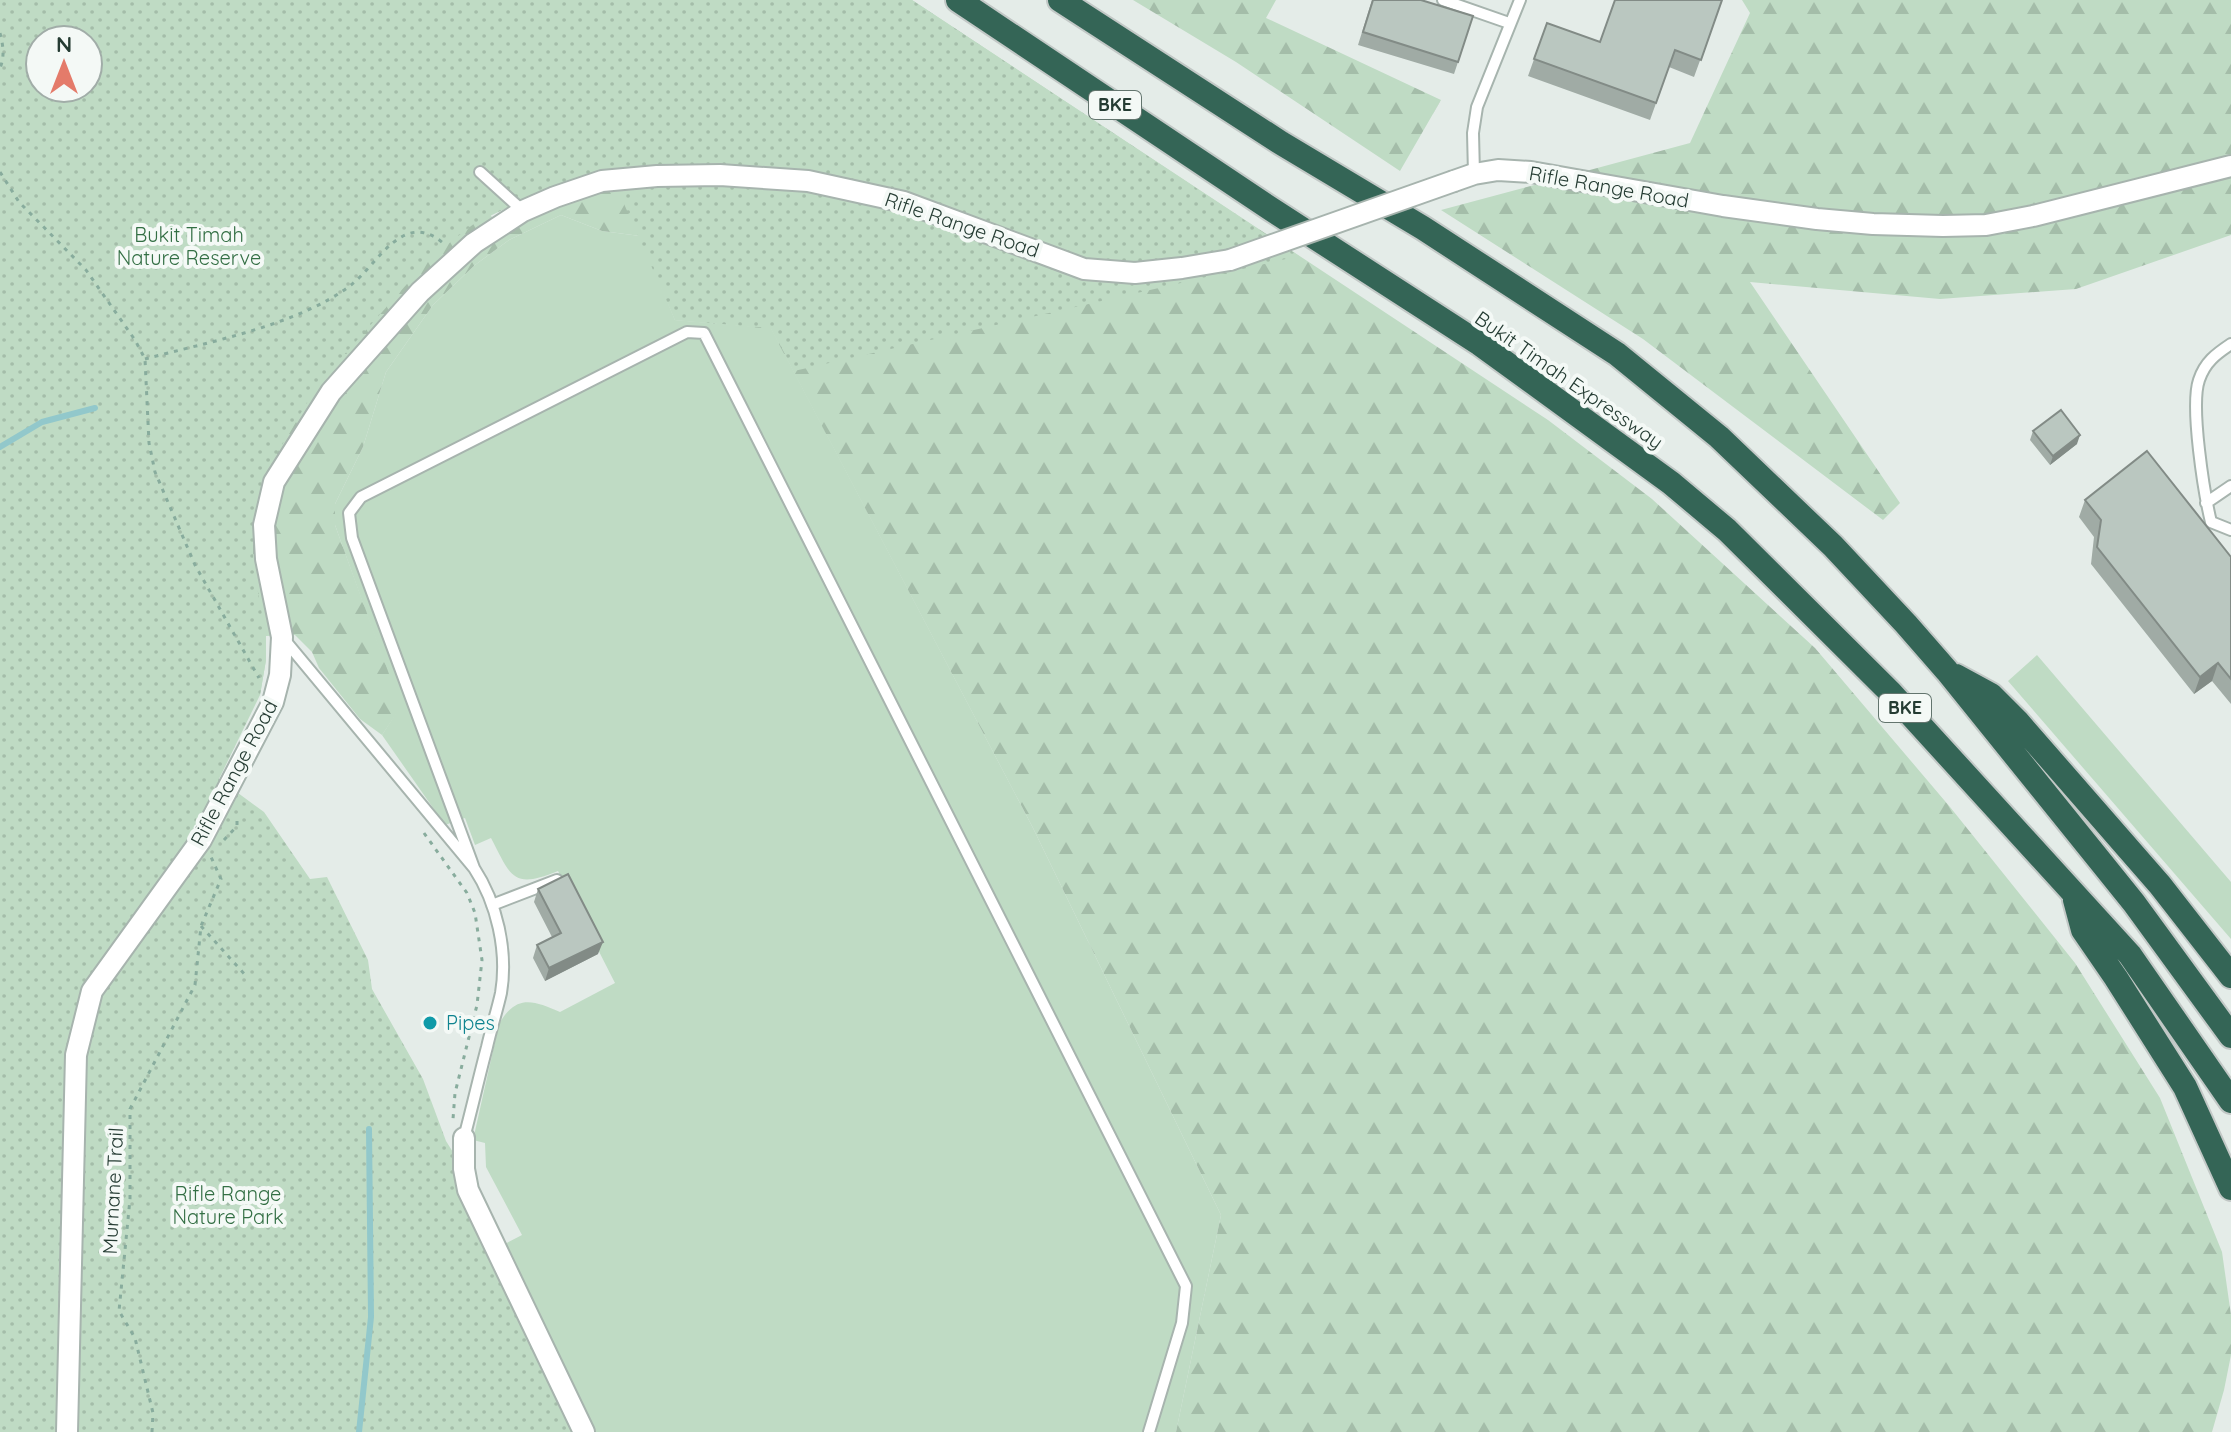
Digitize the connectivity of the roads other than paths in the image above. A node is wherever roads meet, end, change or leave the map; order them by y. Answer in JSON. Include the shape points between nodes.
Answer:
{"nodes":[{"id":1,"x":958,"y":0,"type":"edge"},
{"id":2,"x":1443,"y":0,"type":"edge"},
{"id":3,"x":1520,"y":0,"type":"edge"},
{"id":4,"x":1076,"y":7,"type":"edge"},
{"id":5,"x":1509,"y":23,"type":"junction"},
{"id":6,"x":2231,"y":166,"type":"edge"},
{"id":7,"x":480,"y":172,"type":"dead end"},
{"id":8,"x":1474,"y":174,"type":"junction"},
{"id":9,"x":523,"y":211,"type":"junction"},
{"id":10,"x":2231,"y":344,"type":"edge"},
{"id":11,"x":2231,"y":486,"type":"edge"},
{"id":12,"x":2206,"y":503,"type":"junction"},
{"id":13,"x":2231,"y":530,"type":"edge"},
{"id":14,"x":282,"y":637,"type":"junction"},
{"id":15,"x":1947,"y":671,"type":"junction"},
{"id":16,"x":474,"y":868,"type":"junction"},
{"id":17,"x":557,"y":880,"type":"edge"},
{"id":18,"x":2073,"y":894,"type":"junction"},
{"id":19,"x":492,"y":905,"type":"junction"},
{"id":20,"x":2231,"y":976,"type":"edge"},
{"id":21,"x":2231,"y":1036,"type":"edge"},
{"id":22,"x":2231,"y":1101,"type":"edge"},
{"id":23,"x":464,"y":1141,"type":"joint"},
{"id":24,"x":2231,"y":1188,"type":"edge"},
{"id":25,"x":67,"y":1432,"type":"edge"},
{"id":26,"x":584,"y":1432,"type":"edge"},
{"id":27,"x":1149,"y":1432,"type":"edge"}],
"edges":[{"from":1,"to":18,"type":"highway","name":"Bukit Timah Expressway","number":"BKE","via":[[1480,344],[1671,483],[1727,530],[1891,693]]},
{"from":2,"to":5,"type":"lane"},
{"from":3,"to":5,"type":"lane"},
{"from":4,"to":15,"type":"highway","number":"BKE","via":[[1617,354],[1719,437],[1833,546]]},
{"from":5,"to":8,"type":"lane","via":[[1477,107]]},
{"from":6,"to":8,"type":"street","name":"Rifle Range Road","via":[[2033,216],[1943,226],[1817,219],[1531,172]]},
{"from":7,"to":9,"type":"lane"},
{"from":8,"to":9,"type":"street","name":"Rifle Range Road","bridge":true,"via":[[1230,260],[1135,273],[1084,269],[904,202],[808,181],[720,175],[602,181]]},
{"from":9,"to":14,"type":"street","name":"Rifle Range Road","via":[[474,243],[420,292],[331,392],[274,482],[264,525]]},
{"from":10,"to":12,"type":"lane","via":[[2211,357],[2198,381]]},
{"from":11,"to":12,"type":"lane"},
{"from":12,"to":13,"type":"lane","via":[[2211,522]]},
{"from":14,"to":16,"type":"lane"},
{"from":14,"to":25,"type":"street","name":"Rifle Range Road","via":[[273,702],[201,840],[92,991],[76,1055]]},
{"from":15,"to":20,"type":"highway","via":[[1991,695],[2017,721],[2160,885]]},
{"from":15,"to":21,"type":"highway","number":"BKE","via":[[2134,903]]},
{"from":16,"to":19,"type":"lane"},
{"from":16,"to":27,"type":"lane","via":[[352,538],[349,513],[361,497],[417,468],[687,332],[704,333],[1186,1286],[1182,1323]]},
{"from":17,"to":19,"type":"lane"},
{"from":18,"to":22,"type":"highway","name":"Bukit Timah Expressway","via":[[2130,955]]},
{"from":18,"to":24,"type":"highway","via":[[2083,930],[2185,1087]]},
{"from":19,"to":23,"type":"lane","via":[[501,943],[501,991]]},
{"from":23,"to":26,"type":"street","via":[[468,1190]]}]}
